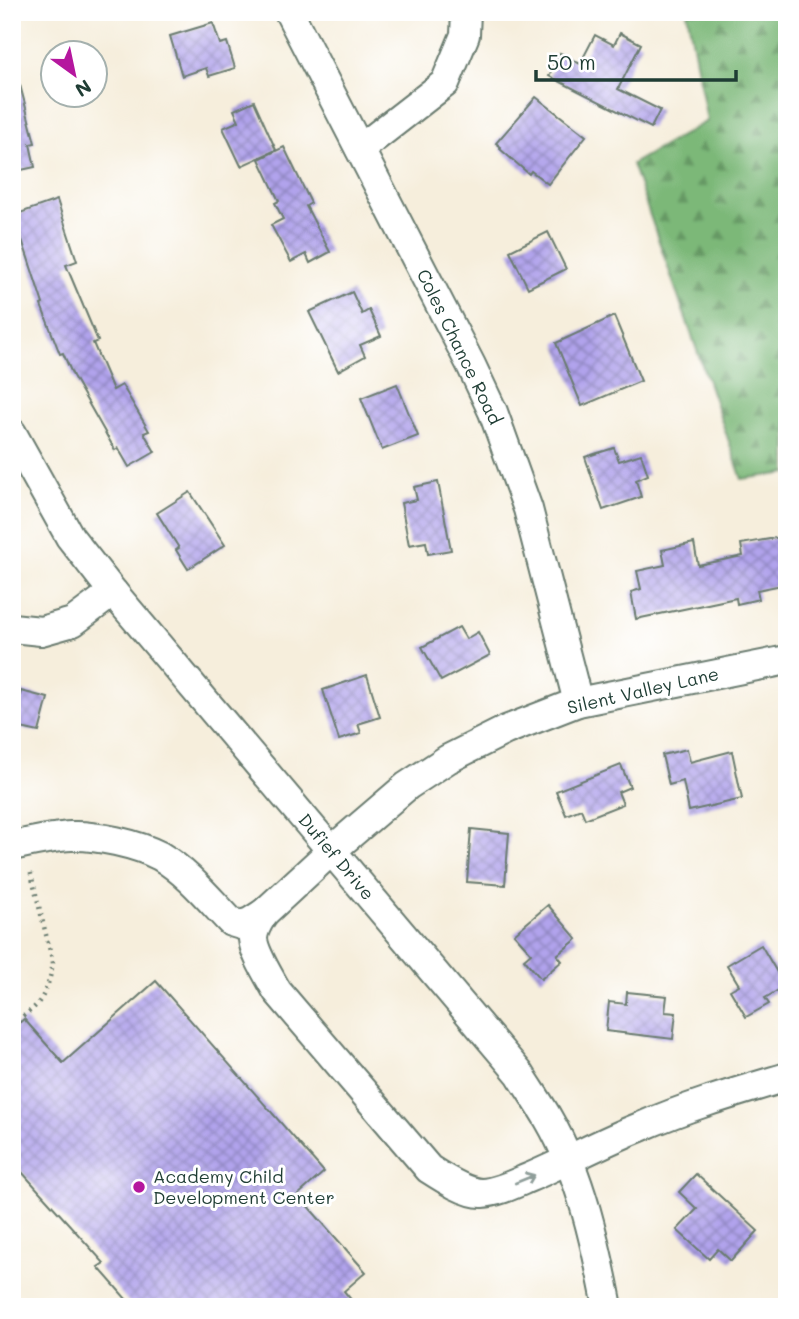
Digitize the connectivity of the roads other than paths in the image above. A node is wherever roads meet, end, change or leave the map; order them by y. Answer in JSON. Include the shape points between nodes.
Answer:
{"nodes":[{"id":1,"x":289,"y":12,"type":"edge"},
{"id":2,"x":466,"y":12,"type":"edge"},
{"id":3,"x":360,"y":149,"type":"junction"},
{"id":4,"x":12,"y":433,"type":"edge"},
{"id":5,"x":113,"y":592,"type":"junction"},
{"id":6,"x":12,"y":628,"type":"edge"},
{"id":7,"x":787,"y":660,"type":"edge"},
{"id":8,"x":578,"y":702,"type":"junction"},
{"id":9,"x":16,"y":845,"type":"edge"},
{"id":10,"x":331,"y":850,"type":"junction"},
{"id":11,"x":264,"y":913,"type":"junction"},
{"id":12,"x":787,"y":1077,"type":"edge"},
{"id":13,"x":569,"y":1161,"type":"junction"},
{"id":14,"x":608,"y":1307,"type":"edge"}],
"edges":[{"from":1,"to":3,"type":"street","name":"Coles Chance Road"},
{"from":2,"to":3,"type":"street","via":[[465,35],[445,83]]},
{"from":3,"to":8,"type":"street","name":"Coles Chance Road","via":[[493,412],[528,509]]},
{"from":4,"to":5,"type":"street","name":"Dufief Drive","via":[[70,537]]},
{"from":5,"to":6,"type":"street","via":[[73,621],[41,631]]},
{"from":5,"to":10,"type":"street","name":"Dufief Drive"},
{"from":7,"to":8,"type":"street","name":"Silent Valley Lane"},
{"from":8,"to":10,"type":"street","name":"Silent Valley Lane","via":[[448,759],[407,786]]},
{"from":9,"to":11,"type":"street","via":[[72,836],[135,845],[160,856],[186,876],[231,922],[241,925]]},
{"from":10,"to":11,"type":"street","name":"Silent Valley Lane"},
{"from":10,"to":13,"type":"street","name":"Dufief Drive","via":[[520,1074]]},
{"from":11,"to":13,"type":"street","one_way":true,"via":[[253,940],[277,991],[429,1169],[480,1193]]},
{"from":12,"to":13,"type":"street","via":[[700,1103]]},
{"from":13,"to":14,"type":"street","name":"Dufief Drive","via":[[596,1244]]}]}
